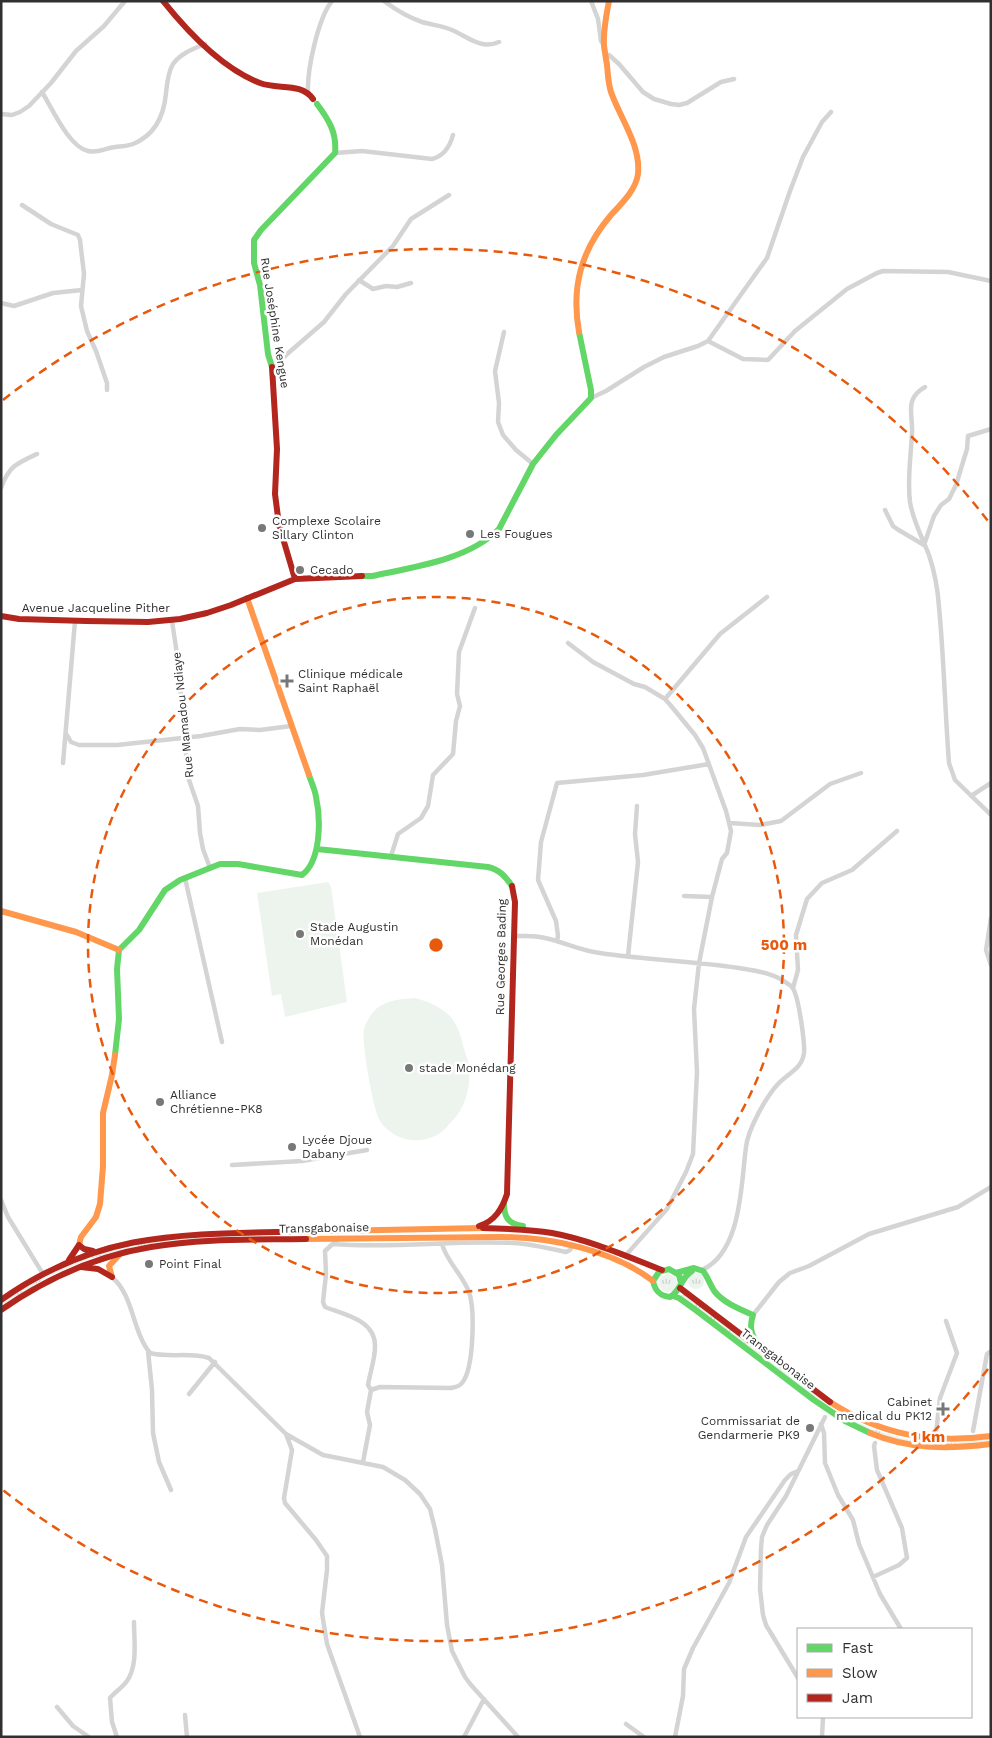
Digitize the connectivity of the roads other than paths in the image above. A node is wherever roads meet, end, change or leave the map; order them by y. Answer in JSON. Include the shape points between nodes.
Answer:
{"nodes":[{"id":1,"x":125,"y":1,"type":"edge"},
{"id":2,"x":163,"y":1,"type":"edge"},
{"id":3,"x":332,"y":1,"type":"edge"},
{"id":4,"x":384,"y":1,"type":"edge"},
{"id":5,"x":591,"y":1,"type":"edge"},
{"id":6,"x":608,"y":1,"type":"edge"},
{"id":7,"x":499,"y":42,"type":"dead end"},
{"id":8,"x":205,"y":44,"type":"junction"},
{"id":9,"x":604,"y":46,"type":"junction"},
{"id":10,"x":606,"y":61,"type":"junction"},
{"id":11,"x":734,"y":79,"type":"dead end"},
{"id":12,"x":42,"y":92,"type":"junction"},
{"id":13,"x":308,"y":92,"type":"junction"},
{"id":14,"x":831,"y":112,"type":"dead end"},
{"id":15,"x":1,"y":114,"type":"edge"},
{"id":16,"x":453,"y":134,"type":"dead end"},
{"id":17,"x":335,"y":153,"type":"junction"},
{"id":18,"x":449,"y":195,"type":"dead end"},
{"id":19,"x":22,"y":204,"type":"dead end"},
{"id":20,"x":359,"y":280,"type":"junction"},
{"id":21,"x":991,"y":282,"type":"edge"},
{"id":22,"x":411,"y":283,"type":"dead end"},
{"id":23,"x":82,"y":290,"type":"junction"},
{"id":24,"x":1,"y":303,"type":"edge"},
{"id":25,"x":504,"y":332,"type":"dead end"},
{"id":26,"x":708,"y":341,"type":"junction"},
{"id":27,"x":273,"y":369,"type":"junction"},
{"id":28,"x":926,"y":387,"type":"dead end"},
{"id":29,"x":107,"y":390,"type":"dead end"},
{"id":30,"x":591,"y":398,"type":"junction"},
{"id":31,"x":991,"y":429,"type":"edge"},
{"id":32,"x":37,"y":454,"type":"dead end"},
{"id":33,"x":533,"y":464,"type":"junction"},
{"id":34,"x":1,"y":488,"type":"edge"},
{"id":35,"x":885,"y":510,"type":"dead end"},
{"id":36,"x":924,"y":545,"type":"junction"},
{"id":37,"x":294,"y":579,"type":"junction"},
{"id":38,"x":766,"y":597,"type":"dead end"},
{"id":39,"x":247,"y":598,"type":"junction"},
{"id":40,"x":475,"y":608,"type":"dead end"},
{"id":41,"x":1,"y":616,"type":"edge"},
{"id":42,"x":74,"y":621,"type":"junction"},
{"id":43,"x":172,"y":621,"type":"junction"},
{"id":44,"x":568,"y":643,"type":"dead end"},
{"id":45,"x":665,"y":699,"type":"junction"},
{"id":46,"x":291,"y":726,"type":"junction"},
{"id":47,"x":67,"y":735,"type":"junction"},
{"id":48,"x":185,"y":738,"type":"junction"},
{"id":49,"x":63,"y":763,"type":"dead end"},
{"id":50,"x":709,"y":764,"type":"junction"},
{"id":51,"x":861,"y":773,"type":"dead end"},
{"id":52,"x":991,"y":783,"type":"edge"},
{"id":53,"x":971,"y":796,"type":"junction"},
{"id":54,"x":637,"y":806,"type":"dead end"},
{"id":55,"x":991,"y":815,"type":"edge"},
{"id":56,"x":730,"y":823,"type":"junction"},
{"id":57,"x":897,"y":831,"type":"dead end"},
{"id":58,"x":317,"y":849,"type":"junction"},
{"id":59,"x":391,"y":856,"type":"junction"},
{"id":60,"x":210,"y":868,"type":"junction"},
{"id":61,"x":185,"y":878,"type":"junction"},
{"id":62,"x":684,"y":896,"type":"dead end"},
{"id":63,"x":712,"y":897,"type":"junction"},
{"id":64,"x":1,"y":911,"type":"edge"},
{"id":65,"x":991,"y":918,"type":"edge"},
{"id":66,"x":515,"y":936,"type":"junction"},
{"id":67,"x":557,"y":941,"type":"junction"},
{"id":68,"x":119,"y":950,"type":"junction"},
{"id":69,"x":628,"y":956,"type":"junction"},
{"id":70,"x":699,"y":963,"type":"junction"},
{"id":71,"x":991,"y":965,"type":"edge"},
{"id":72,"x":793,"y":988,"type":"junction"},
{"id":73,"x":222,"y":1042,"type":"dead end"},
{"id":74,"x":367,"y":1150,"type":"dead end"},
{"id":75,"x":232,"y":1165,"type":"dead end"},
{"id":76,"x":991,"y":1187,"type":"edge"},
{"id":77,"x":1,"y":1200,"type":"edge"},
{"id":78,"x":504,"y":1203,"type":"junction"},
{"id":79,"x":461,"y":1228,"type":"junction"},
{"id":80,"x":538,"y":1231,"type":"junction"},
{"id":81,"x":339,"y":1238,"type":"junction"},
{"id":82,"x":389,"y":1241,"type":"junction"},
{"id":83,"x":334,"y":1244,"type":"junction"},
{"id":84,"x":442,"y":1244,"type":"junction"},
{"id":85,"x":79,"y":1245,"type":"junction"},
{"id":86,"x":572,"y":1246,"type":"junction"},
{"id":87,"x":95,"y":1252,"type":"junction"},
{"id":88,"x":124,"y":1252,"type":"junction"},
{"id":89,"x":626,"y":1255,"type":"junction"},
{"id":90,"x":67,"y":1262,"type":"junction"},
{"id":91,"x":77,"y":1267,"type":"junction"},
{"id":92,"x":662,"y":1270,"type":"junction"},
{"id":93,"x":702,"y":1270,"type":"junction"},
{"id":94,"x":676,"y":1272,"type":"junction"},
{"id":95,"x":44,"y":1274,"type":"junction"},
{"id":96,"x":112,"y":1277,"type":"junction"},
{"id":97,"x":653,"y":1281,"type":"junction"},
{"id":98,"x":681,"y":1286,"type":"junction"},
{"id":99,"x":673,"y":1296,"type":"junction"},
{"id":100,"x":1,"y":1300,"type":"edge"},
{"id":101,"x":1,"y":1310,"type":"edge"},
{"id":102,"x":753,"y":1315,"type":"junction"},
{"id":103,"x":946,"y":1321,"type":"dead end"},
{"id":104,"x":148,"y":1351,"type":"junction"},
{"id":105,"x":991,"y":1351,"type":"edge"},
{"id":106,"x":768,"y":1356,"type":"junction"},
{"id":107,"x":216,"y":1362,"type":"junction"},
{"id":108,"x":371,"y":1390,"type":"junction"},
{"id":109,"x":189,"y":1394,"type":"dead end"},
{"id":110,"x":825,"y":1417,"type":"dead end"},
{"id":111,"x":821,"y":1424,"type":"junction"},
{"id":112,"x":973,"y":1431,"type":"dead end"},
{"id":113,"x":936,"y":1433,"type":"dead end"},
{"id":114,"x":286,"y":1434,"type":"junction"},
{"id":115,"x":991,"y":1436,"type":"edge"},
{"id":116,"x":875,"y":1443,"type":"dead end"},
{"id":117,"x":991,"y":1444,"type":"edge"},
{"id":118,"x":364,"y":1462,"type":"junction"},
{"id":119,"x":798,"y":1471,"type":"junction"},
{"id":120,"x":171,"y":1490,"type":"dead end"},
{"id":121,"x":873,"y":1577,"type":"junction"},
{"id":122,"x":134,"y":1622,"type":"dead end"},
{"id":123,"x":900,"y":1628,"type":"edge"},
{"id":124,"x":797,"y":1676,"type":"edge"},
{"id":125,"x":484,"y":1699,"type":"junction"},
{"id":126,"x":57,"y":1707,"type":"dead end"},
{"id":127,"x":186,"y":1715,"type":"dead end"},
{"id":128,"x":823,"y":1718,"type":"edge"},
{"id":129,"x":626,"y":1724,"type":"dead end"},
{"id":130,"x":89,"y":1737,"type":"edge"},
{"id":131,"x":117,"y":1737,"type":"edge"},
{"id":132,"x":188,"y":1737,"type":"edge"},
{"id":133,"x":360,"y":1737,"type":"edge"},
{"id":134,"x":464,"y":1737,"type":"edge"},
{"id":135,"x":518,"y":1737,"type":"edge"},
{"id":136,"x":644,"y":1737,"type":"edge"},
{"id":137,"x":675,"y":1737,"type":"edge"},
{"id":138,"x":822,"y":1737,"type":"edge"}],
"edges":[{"from":1,"to":12,"type":"street"},
{"from":2,"to":8,"type":"main road"},
{"from":3,"to":13,"type":"street","via":[[318,30]]},
{"from":4,"to":7,"type":"street","via":[[399,13],[452,30],[480,44]]},
{"from":5,"to":9,"type":"street"},
{"from":6,"to":9,"type":"main road"},
{"from":8,"to":12,"type":"street","via":[[184,53],[172,65],[158,124],[150,134],[131,144],[97,152],[76,145]]},
{"from":8,"to":13,"type":"main road","via":[[252,80]]},
{"from":9,"to":10,"type":"main road"},
{"from":10,"to":11,"type":"street","via":[[609,55],[643,92],[671,104],[687,103],[720,82]]},
{"from":10,"to":30,"type":"main road","via":[[611,94],[633,146],[638,177],[591,244],[577,278],[577,328]]},
{"from":12,"to":15,"type":"street","via":[[20,112]]},
{"from":13,"to":17,"type":"main road","via":[[334,129]]},
{"from":14,"to":26,"type":"street","via":[[803,157],[767,258]]},
{"from":16,"to":17,"type":"street","via":[[447,149],[432,159],[368,152]]},
{"from":17,"to":27,"type":"main road","name":"Rue Joséphine Kengue","via":[[261,230],[253,244],[268,354]]},
{"from":18,"to":20,"type":"street","via":[[411,219],[393,246]]},
{"from":19,"to":23,"type":"street","via":[[51,224],[78,235],[84,274]]},
{"from":20,"to":22,"type":"street","via":[[373,289],[397,288]]},
{"from":20,"to":27,"type":"street","via":[[324,322]]},
{"from":21,"to":26,"type":"street","via":[[948,272],[883,271],[837,296],[795,331],[768,360],[743,358]]},
{"from":23,"to":24,"type":"street","via":[[53,293],[14,306]]},
{"from":23,"to":29,"type":"street","via":[[81,306],[87,331]]},
{"from":25,"to":33,"type":"street","via":[[495,371],[498,422],[503,435]]},
{"from":26,"to":30,"type":"street","via":[[664,357]]},
{"from":27,"to":37,"type":"main road","name":"Rue Joséphine Kengue","via":[[277,449],[275,494],[279,525]]},
{"from":28,"to":36,"type":"street","via":[[916,392],[910,408],[909,468],[910,502]]},
{"from":30,"to":33,"type":"main road","name":"Avenue Jacqueline Pither"},
{"from":31,"to":36,"type":"street","via":[[968,436],[956,485],[934,516]]},
{"from":32,"to":34,"type":"street","via":[[10,469]]},
{"from":33,"to":37,"type":"main road","name":"Avenue Jacqueline Pither","via":[[499,529],[464,552],[429,564],[372,576]]},
{"from":35,"to":36,"type":"street","via":[[897,529]]},
{"from":36,"to":53,"type":"street","via":[[939,605],[949,763],[955,780]]},
{"from":37,"to":39,"type":"main road","name":"Avenue Jacqueline Pither"},
{"from":38,"to":45,"type":"street","via":[[720,634]]},
{"from":39,"to":43,"type":"main road","name":"Avenue Jacqueline Pither","via":[[207,613]]},
{"from":39,"to":46,"type":"main road"},
{"from":40,"to":59,"type":"street","via":[[459,652],[457,694],[460,706],[453,754],[433,775],[428,806],[420,818],[398,834]]},
{"from":41,"to":42,"type":"main road","name":"Avenue Jacqueline Pither"},
{"from":42,"to":43,"type":"main road","name":"Avenue Jacqueline Pither"},
{"from":42,"to":47,"type":"street"},
{"from":43,"to":48,"type":"street","name":"Rue Mamadou Ndiaye"},
{"from":44,"to":45,"type":"street","via":[[594,662]]},
{"from":45,"to":50,"type":"street","via":[[695,735]]},
{"from":46,"to":48,"type":"street","via":[[240,729]]},
{"from":46,"to":58,"type":"main road","via":[[316,796]]},
{"from":47,"to":48,"type":"street","via":[[71,742],[79,745],[117,745]]},
{"from":47,"to":49,"type":"street"},
{"from":48,"to":60,"type":"street","name":"Rue Mamadou Ndiaye","via":[[190,783],[198,806],[203,849]]},
{"from":50,"to":56,"type":"street"},
{"from":50,"to":67,"type":"street","via":[[643,776],[557,783],[541,842],[538,880],[556,922]]},
{"from":51,"to":56,"type":"street","via":[[830,784],[781,822],[760,825]]},
{"from":52,"to":53,"type":"street"},
{"from":53,"to":55,"type":"street"},
{"from":54,"to":69,"type":"street","via":[[638,862]]},
{"from":56,"to":63,"type":"street","via":[[727,853],[722,859]]},
{"from":57,"to":72,"type":"street","via":[[852,870],[822,883],[806,899],[796,935],[798,970]]},
{"from":58,"to":59,"type":"main road","name":"Rue Georges Bading"},
{"from":58,"to":60,"type":"main road","via":[[310,871],[302,875],[238,864]]},
{"from":59,"to":66,"type":"main road","name":"Rue Georges Bading","via":[[488,867],[501,872],[514,892]]},
{"from":60,"to":61,"type":"main road"},
{"from":61,"to":68,"type":"main road","via":[[165,890],[139,930]]},
{"from":61,"to":73,"type":"street"},
{"from":62,"to":63,"type":"street"},
{"from":63,"to":70,"type":"street"},
{"from":64,"to":68,"type":"main road","via":[[82,933]]},
{"from":65,"to":71,"type":"street","via":[[986,950]]},
{"from":66,"to":67,"type":"street"},
{"from":66,"to":78,"type":"main road","name":"Rue Georges Bading"},
{"from":67,"to":69,"type":"street","via":[[594,952]]},
{"from":68,"to":85,"type":"main road","via":[[119,1019],[102,1119],[100,1204]]},
{"from":69,"to":70,"type":"street"},
{"from":70,"to":72,"type":"street","via":[[771,975]]},
{"from":70,"to":89,"type":"street","via":[[694,1009],[697,1072],[693,1154],[666,1209]]},
{"from":72,"to":93,"type":"street","via":[[804,1044],[802,1059],[798,1067],[774,1088],[750,1129],[739,1205],[729,1241],[710,1266]]},
{"from":74,"to":75,"type":"street","via":[[302,1161]]},
{"from":76,"to":102,"type":"street","via":[[958,1207],[869,1234],[790,1273]]},
{"from":77,"to":95,"type":"street"},
{"from":78,"to":79,"type":"main road","via":[[491,1222]]},
{"from":78,"to":80,"type":"main road","via":[[504,1214],[510,1223]]},
{"from":79,"to":80,"type":"main road","name":"Transgabonaise"},
{"from":79,"to":87,"type":"main road","name":"Transgabonaise","via":[[179,1234],[143,1239]]},
{"from":80,"to":89,"type":"main road","name":"Transgabonaise","via":[[590,1242]]},
{"from":81,"to":82,"type":"main road","name":"Transgabonaise"},
{"from":81,"to":83,"type":"street"},
{"from":81,"to":88,"type":"main road","name":"Transgabonaise","via":[[182,1243]]},
{"from":82,"to":83,"type":"street"},
{"from":82,"to":84,"type":"street"},
{"from":82,"to":86,"type":"main road","name":"Transgabonaise","via":[[515,1237]]},
{"from":83,"to":108,"type":"street","via":[[325,1250],[323,1302],[325,1307],[368,1326],[373,1333],[375,1346],[368,1385]]},
{"from":84,"to":86,"type":"street","via":[[514,1243],[566,1252]]},
{"from":84,"to":108,"type":"street","via":[[471,1300],[473,1342],[463,1382],[451,1388],[380,1387]]},
{"from":85,"to":87,"type":"main road","via":[[84,1250]]},
{"from":85,"to":90,"type":"main road"},
{"from":86,"to":97,"type":"main road","name":"Transgabonaise","via":[[618,1261]]},
{"from":87,"to":90,"type":"main road","name":"Transgabonaise"},
{"from":88,"to":91,"type":"main road","name":"Transgabonaise"},
{"from":88,"to":96,"type":"main road","via":[[110,1263]]},
{"from":89,"to":92,"type":"main road","name":"Transgabonaise"},
{"from":90,"to":95,"type":"main road"},
{"from":91,"to":96,"type":"main road","via":[[98,1269]]},
{"from":91,"to":101,"type":"main road","name":"Transgabonaise","via":[[35,1287]]},
{"from":92,"to":94,"type":"main road"},
{"from":92,"to":97,"type":"main road"},
{"from":93,"to":94,"type":"main road","via":[[693,1268]]},
{"from":93,"to":98,"type":"main road","via":[[689,1272]]},
{"from":93,"to":102,"type":"main road","via":[[723,1299]]},
{"from":94,"to":98,"type":"main road"},
{"from":95,"to":100,"type":"main road"},
{"from":96,"to":104,"type":"street","via":[[123,1290]]},
{"from":97,"to":99,"type":"main road","via":[[659,1295]]},
{"from":98,"to":99,"type":"main road"},
{"from":98,"to":106,"type":"main road","name":"Transgabonaise"},
{"from":99,"to":117,"type":"main road","name":"Transgabonaise","via":[[680,1298],[820,1406],[857,1428],[919,1447]]},
{"from":102,"to":106,"type":"main road","via":[[750,1323],[752,1336]]},
{"from":103,"to":113,"type":"street","via":[[957,1353],[940,1398]]},
{"from":104,"to":107,"type":"street","via":[[202,1356]]},
{"from":104,"to":120,"type":"street","via":[[152,1433],[159,1462]]},
{"from":105,"to":112,"type":"street","via":[[987,1354]]},
{"from":106,"to":115,"type":"main road","name":"Transgabonaise","via":[[831,1403],[881,1429],[932,1439]]},
{"from":107,"to":109,"type":"street"},
{"from":107,"to":114,"type":"street"},
{"from":108,"to":118,"type":"street"},
{"from":110,"to":111,"type":"street"},
{"from":111,"to":119,"type":"street"},
{"from":111,"to":121,"type":"street","via":[[825,1463],[853,1520]]},
{"from":114,"to":118,"type":"street","via":[[323,1455]]},
{"from":114,"to":133,"type":"street","via":[[292,1450],[285,1503],[327,1556],[322,1613],[327,1644]]},
{"from":116,"to":121,"type":"street","via":[[877,1470],[902,1528],[907,1558]]},
{"from":118,"to":125,"type":"street","via":[[383,1467],[406,1480],[430,1509],[442,1565],[452,1651],[465,1677]]},
{"from":119,"to":124,"type":"street","via":[[762,1537],[760,1588],[766,1626]]},
{"from":119,"to":137,"type":"street","via":[[785,1480],[746,1537],[729,1583],[693,1648],[684,1668],[683,1696]]},
{"from":121,"to":123,"type":"street"},
{"from":122,"to":131,"type":"street","via":[[131,1673],[110,1698]]},
{"from":125,"to":134,"type":"street"},
{"from":125,"to":135,"type":"street"},
{"from":126,"to":130,"type":"street","via":[[73,1726]]},
{"from":127,"to":132,"type":"street"},
{"from":128,"to":138,"type":"street"},
{"from":129,"to":136,"type":"street"}]}
